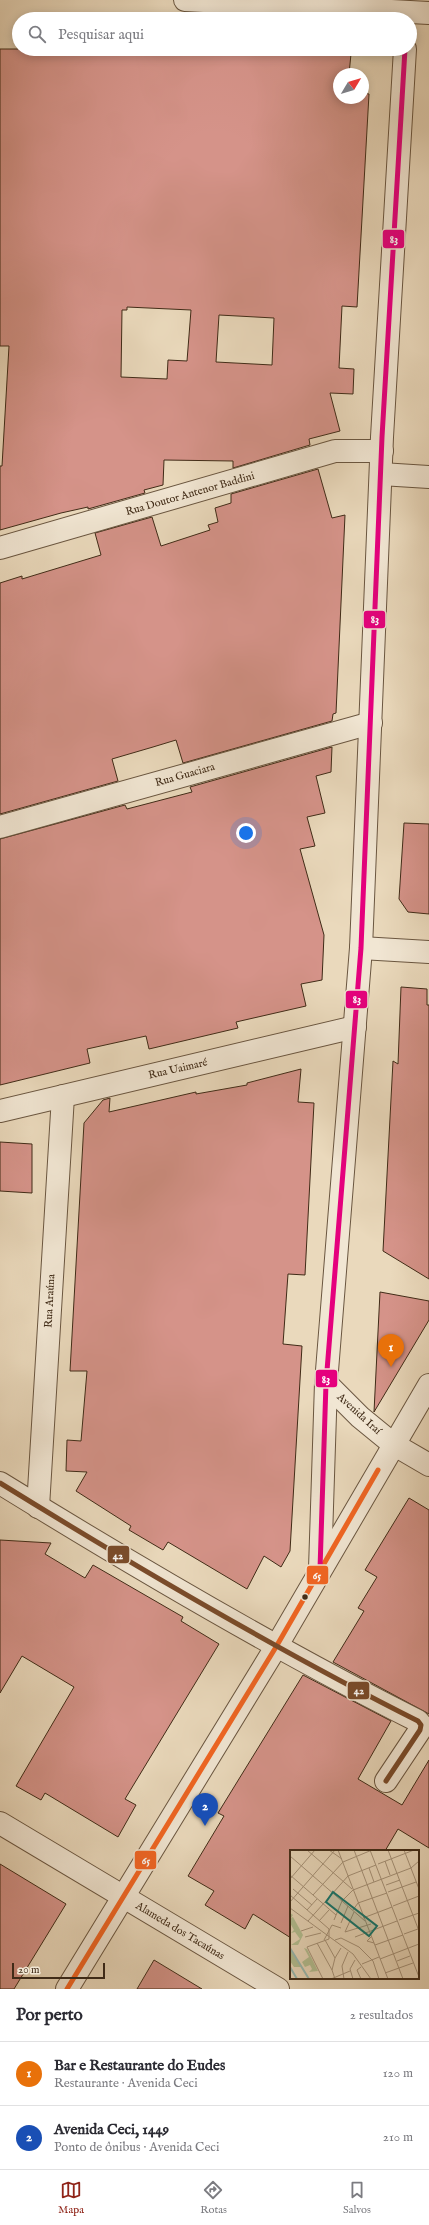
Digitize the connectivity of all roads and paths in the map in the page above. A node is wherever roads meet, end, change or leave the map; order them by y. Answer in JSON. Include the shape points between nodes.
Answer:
{"nodes":[{"id":1,"x":185,"y":0,"type":"edge"},
{"id":2,"x":407,"y":10,"type":"edge"},
{"id":3,"x":429,"y":13,"type":"edge"},
{"id":4,"x":405,"y":56,"type":"edge"},
{"id":5,"x":382,"y":451,"type":"junction"},
{"id":6,"x":381,"y":474,"type":"junction"},
{"id":7,"x":429,"y":477,"type":"edge"},
{"id":8,"x":0,"y":548,"type":"edge"},
{"id":9,"x":371,"y":723,"type":"junction"},
{"id":10,"x":0,"y":827,"type":"edge"},
{"id":11,"x":361,"y":948,"type":"junction"},
{"id":12,"x":429,"y":952,"type":"edge"},
{"id":13,"x":355,"y":1027,"type":"junction"},
{"id":14,"x":64,"y":1096,"type":"junction"},
{"id":15,"x":0,"y":1111,"type":"edge"},
{"id":16,"x":326,"y":1383,"type":"junction"},
{"id":17,"x":429,"y":1385,"type":"edge"},
{"id":18,"x":393,"y":1444,"type":"junction"},
{"id":19,"x":429,"y":1465,"type":"edge"},
{"id":20,"x":0,"y":1483,"type":"edge"},
{"id":21,"x":38,"y":1507,"type":"junction"},
{"id":22,"x":320,"y":1570,"type":"junction"},
{"id":23,"x":276,"y":1647,"type":"junction"},
{"id":24,"x":386,"y":1781,"type":"dead end"},
{"id":25,"x":0,"y":1823,"type":"edge"},
{"id":26,"x":122,"y":1896,"type":"junction"},
{"id":27,"x":67,"y":1989,"type":"edge"},
{"id":28,"x":278,"y":1989,"type":"edge"}],
"edges":[{"from":1,"to":2,"type":"street"},
{"from":2,"to":3,"type":"street"},
{"from":4,"to":5,"type":"street","name":"Avenida Iraí"},
{"from":5,"to":6,"type":"street","name":"Avenida Iraí"},
{"from":5,"to":8,"type":"street","name":"Rua Doutor Antenor Baddini","via":[[335,451]]},
{"from":6,"to":7,"type":"street"},
{"from":6,"to":9,"type":"street","name":"Avenida Iraí"},
{"from":9,"to":10,"type":"street","name":"Rua Guaciara"},
{"from":9,"to":11,"type":"street","name":"Avenida Iraí"},
{"from":11,"to":12,"type":"street"},
{"from":11,"to":13,"type":"street","name":"Avenida Iraí"},
{"from":13,"to":14,"type":"street","name":"Rua Uaimaré"},
{"from":13,"to":16,"type":"street","name":"Avenida Iraí"},
{"from":14,"to":15,"type":"street","name":"Rua Uaimaré"},
{"from":14,"to":21,"type":"street","name":"Rua Araúna"},
{"from":16,"to":18,"type":"street","name":"Avenida Iraí","via":[[360,1417]]},
{"from":16,"to":22,"type":"street","name":"Avenida Iraí"},
{"from":17,"to":18,"type":"street"},
{"from":18,"to":19,"type":"street","name":"Avenida Iraí"},
{"from":18,"to":22,"type":"street"},
{"from":20,"to":21,"type":"street"},
{"from":21,"to":23,"type":"street"},
{"from":22,"to":23,"type":"street"},
{"from":23,"to":24,"type":"street","via":[[420,1723],[420,1730]]},
{"from":23,"to":26,"type":"street"},
{"from":25,"to":26,"type":"street","name":"Alameda dos Tacaúnas"},
{"from":26,"to":27,"type":"street"},
{"from":26,"to":28,"type":"street","name":"Alameda dos Tacaúnas"}]}
